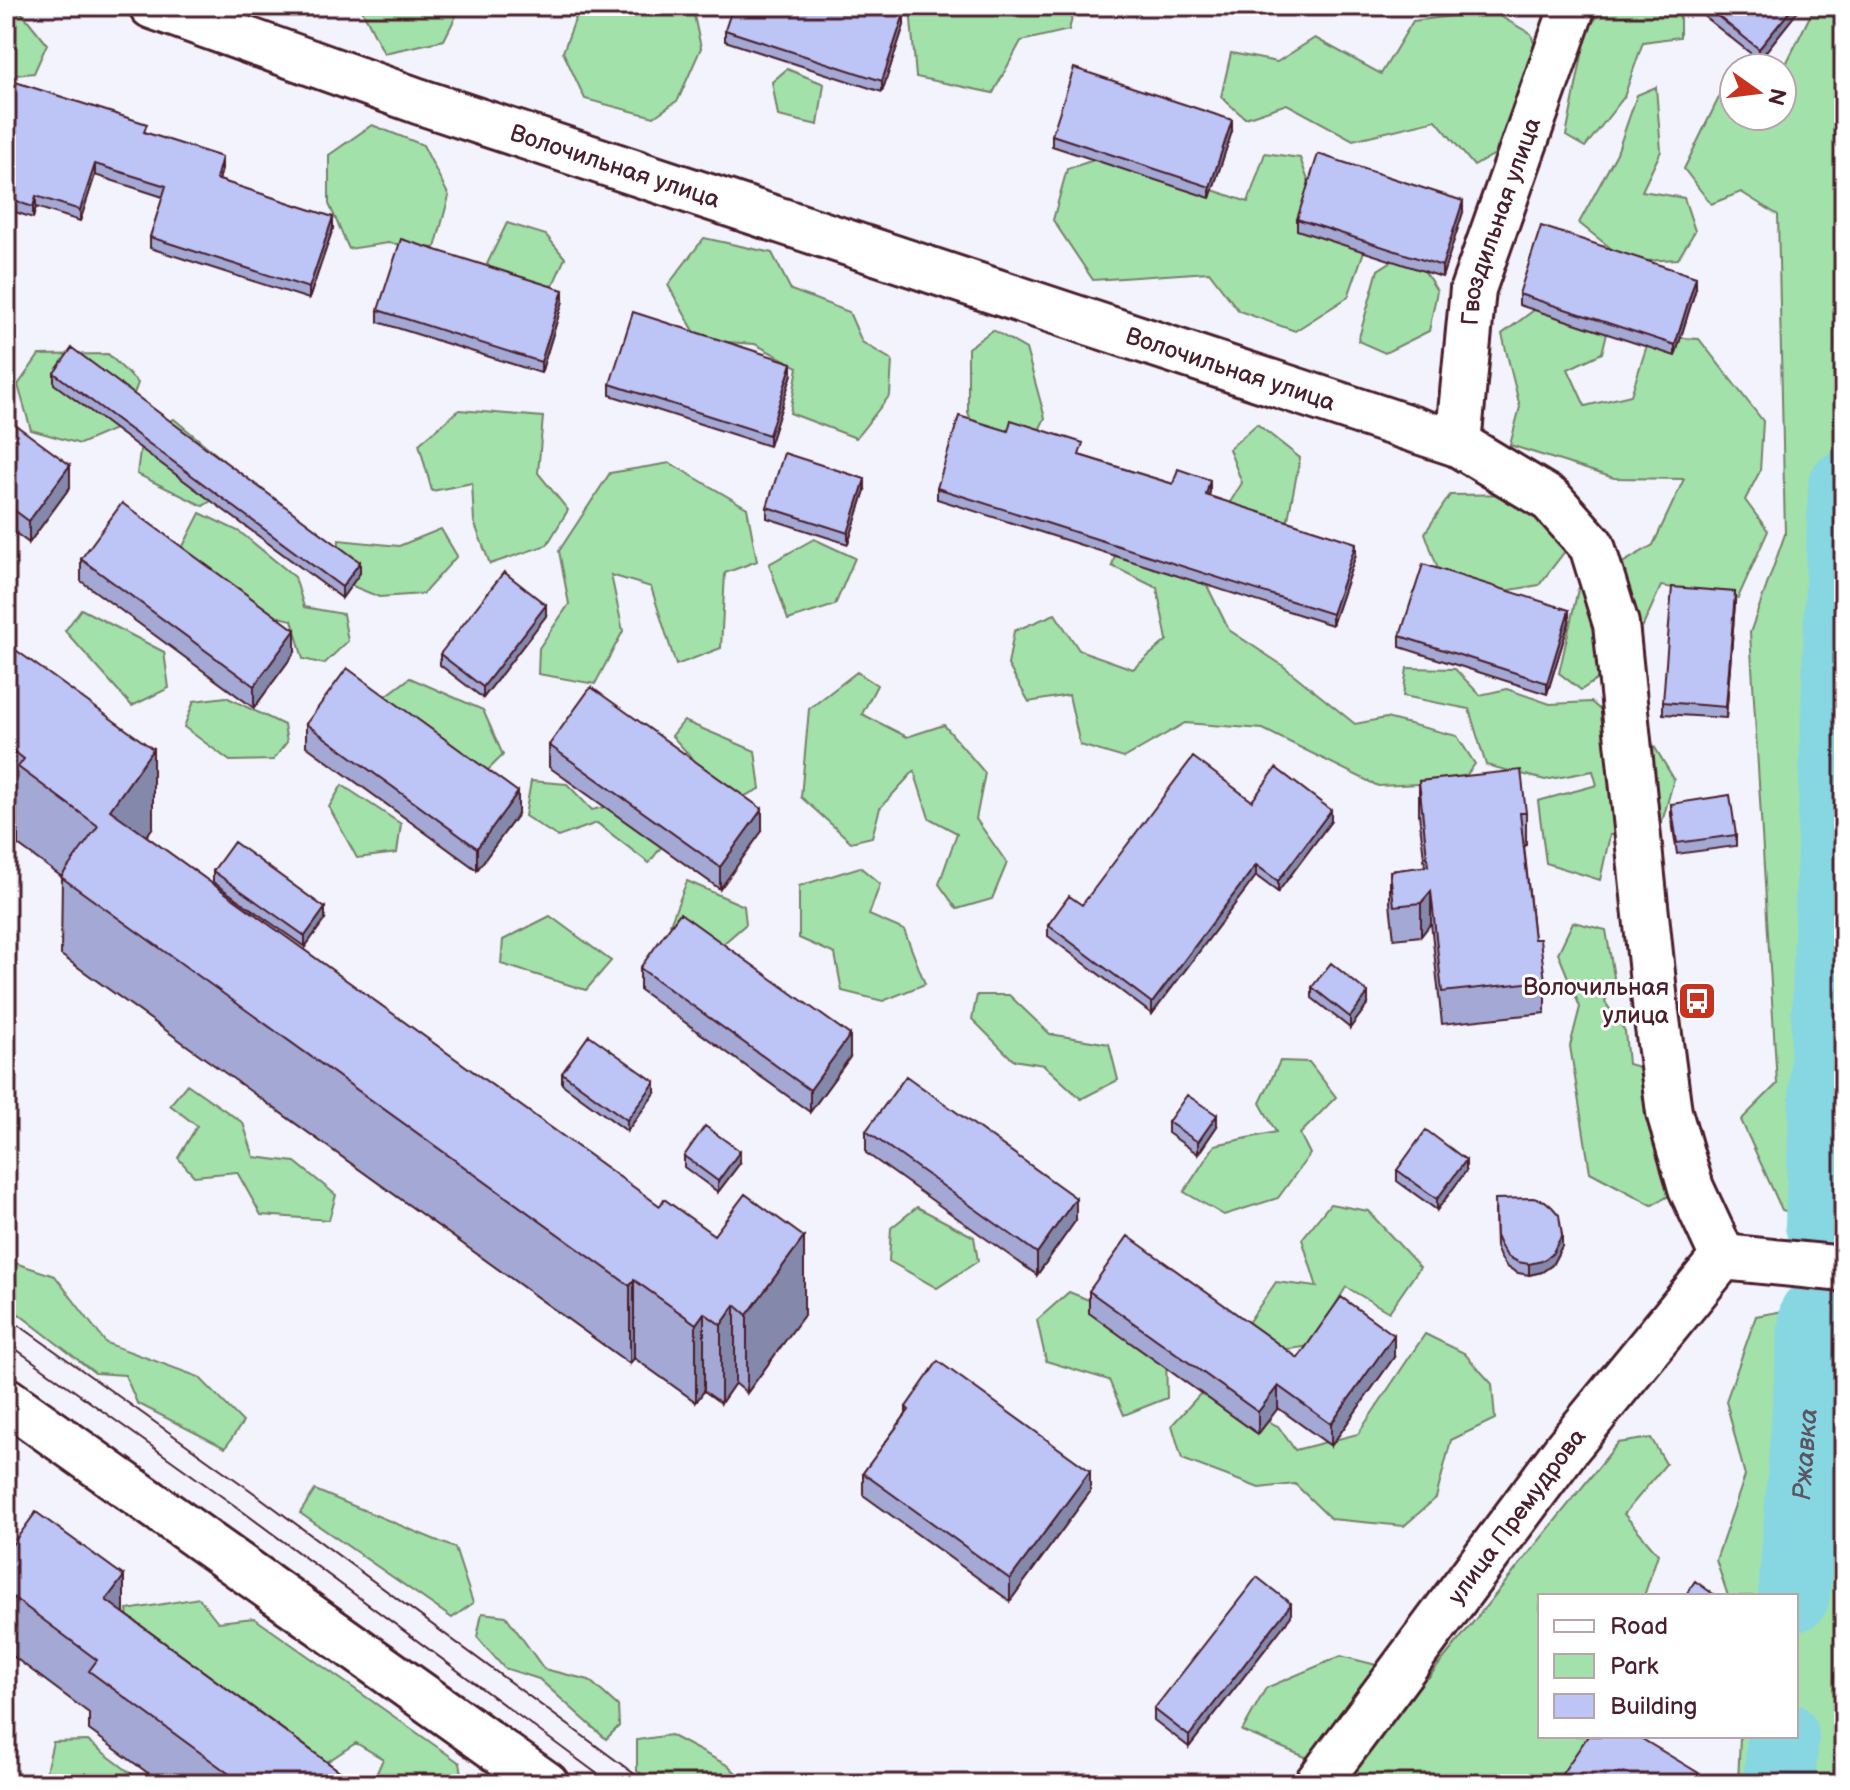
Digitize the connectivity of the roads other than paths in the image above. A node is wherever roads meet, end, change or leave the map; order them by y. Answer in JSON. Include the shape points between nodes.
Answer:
{"nodes":[{"id":1,"x":152,"y":6,"type":"edge"},
{"id":2,"x":1573,"y":6,"type":"edge"},
{"id":3,"x":1458,"y":444,"type":"junction"},
{"id":4,"x":1723,"y":1257,"type":"junction"},
{"id":5,"x":1844,"y":1269,"type":"edge"},
{"id":6,"x":6,"y":1400,"type":"edge"},
{"id":7,"x":546,"y":1784,"type":"edge"},
{"id":8,"x":1317,"y":1784,"type":"edge"}],
"edges":[{"from":1,"to":3,"type":"street","name":"Волочильная улица","via":[[433,106]]},
{"from":2,"to":3,"type":"street","name":"Гвоздильная улица","via":[[1473,289]]},
{"from":3,"to":4,"type":"street","name":"Волочильная улица","via":[[1551,500],[1592,546],[1616,624],[1669,1112],[1691,1188]]},
{"from":4,"to":5,"type":"street"},
{"from":4,"to":8,"type":"street","name":"улица Премудрова","via":[[1567,1448]]},
{"from":6,"to":7,"type":"street"}]}
